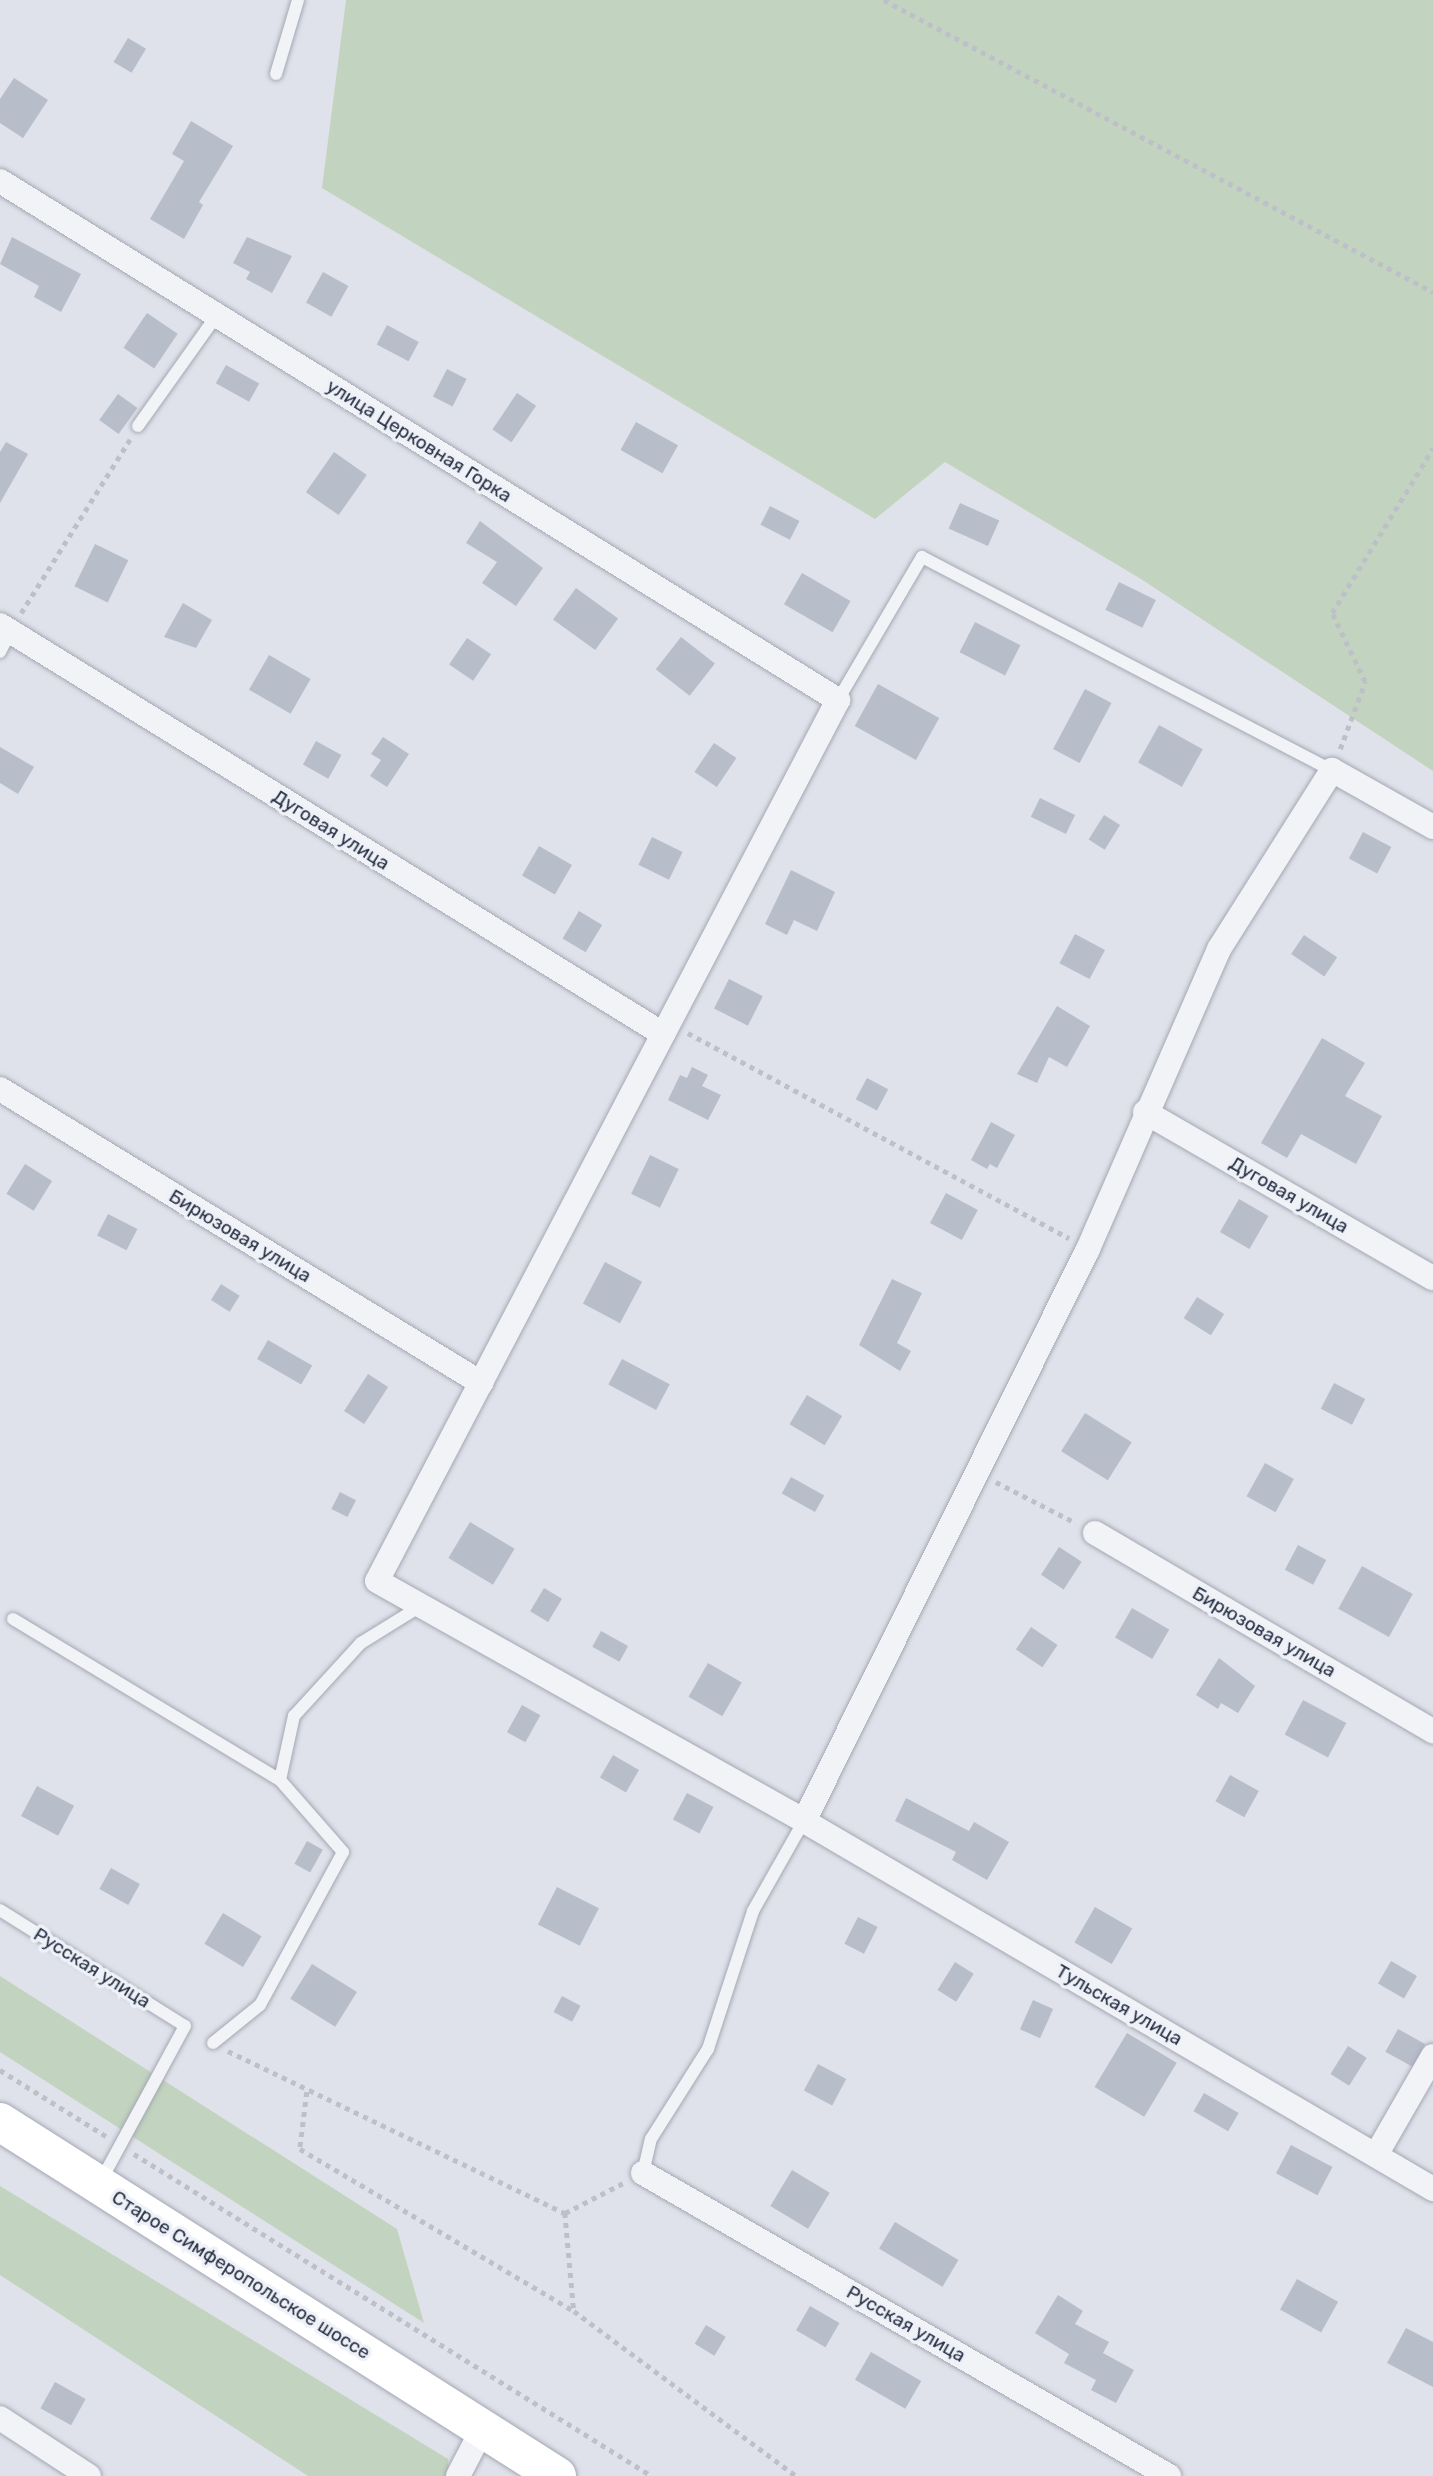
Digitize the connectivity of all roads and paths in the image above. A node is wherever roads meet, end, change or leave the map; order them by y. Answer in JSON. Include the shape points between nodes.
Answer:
{"nodes":[{"id":1,"x":298,"y":0,"type":"edge"},
{"id":2,"x":884,"y":0,"type":"edge"},
{"id":3,"x":276,"y":74,"type":"dead end"},
{"id":4,"x":0,"y":181,"type":"edge"},
{"id":5,"x":1433,"y":292,"type":"edge"},
{"id":6,"x":217,"y":315,"type":"junction"},
{"id":7,"x":138,"y":426,"type":"joint"},
{"id":8,"x":1433,"y":448,"type":"edge"},
{"id":9,"x":3,"y":636,"type":"edge"},
{"id":10,"x":838,"y":701,"type":"junction"},
{"id":11,"x":1332,"y":769,"type":"junction"},
{"id":12,"x":1433,"y":827,"type":"edge"},
{"id":13,"x":666,"y":1029,"type":"junction"},
{"id":14,"x":0,"y":1089,"type":"edge"},
{"id":15,"x":1145,"y":1112,"type":"junction"},
{"id":16,"x":1088,"y":1248,"type":"junction"},
{"id":17,"x":1433,"y":1278,"type":"edge"},
{"id":18,"x":481,"y":1383,"type":"junction"},
{"id":19,"x":980,"y":1474,"type":"junction"},
{"id":20,"x":1096,"y":1533,"type":"joint"},
{"id":21,"x":419,"y":1607,"type":"junction"},
{"id":22,"x":13,"y":1619,"type":"dead end"},
{"id":23,"x":1433,"y":1731,"type":"edge"},
{"id":24,"x":280,"y":1780,"type":"junction"},
{"id":25,"x":804,"y":1821,"type":"junction"},
{"id":26,"x":0,"y":1910,"type":"edge"},
{"id":27,"x":213,"y":2043,"type":"joint"},
{"id":28,"x":1433,"y":2056,"type":"edge"},
{"id":29,"x":0,"y":2070,"type":"edge"},
{"id":30,"x":307,"y":2092,"type":"junction"},
{"id":31,"x":0,"y":2122,"type":"edge"},
{"id":32,"x":120,"y":2145,"type":"junction"},
{"id":33,"x":1376,"y":2155,"type":"junction"},
{"id":34,"x":643,"y":2172,"type":"junction"},
{"id":35,"x":99,"y":2185,"type":"junction"},
{"id":36,"x":1433,"y":2189,"type":"edge"},
{"id":37,"x":565,"y":2213,"type":"junction"},
{"id":38,"x":574,"y":2311,"type":"junction"},
{"id":39,"x":0,"y":2418,"type":"edge"},
{"id":40,"x":483,"y":2428,"type":"junction"},
{"id":41,"x":89,"y":2476,"type":"edge"},
{"id":42,"x":458,"y":2476,"type":"edge"},
{"id":43,"x":558,"y":2476,"type":"edge"},
{"id":44,"x":652,"y":2476,"type":"edge"},
{"id":45,"x":796,"y":2476,"type":"edge"},
{"id":46,"x":1169,"y":2476,"type":"edge"}],
"edges":[{"from":1,"to":3,"type":"lane"},
{"from":2,"to":5,"type":"path"},
{"from":4,"to":6,"type":"street","name":"улица Церковная Горка"},
{"from":6,"to":7,"type":"lane"},
{"from":6,"to":10,"type":"street","name":"улица Церковная Горка"},
{"from":7,"to":9,"type":"path"},
{"from":8,"to":11,"type":"path","via":[[1332,612],[1366,682]]},
{"from":9,"to":13,"type":"street","name":"Дуговая улица"},
{"from":10,"to":11,"type":"lane","via":[[922,557]]},
{"from":10,"to":13,"type":"street"},
{"from":11,"to":12,"type":"street"},
{"from":11,"to":15,"type":"street","via":[[1219,949]]},
{"from":13,"to":16,"type":"path"},
{"from":13,"to":18,"type":"street"},
{"from":14,"to":18,"type":"street","name":"Бирюзовая улица"},
{"from":15,"to":16,"type":"street"},
{"from":15,"to":17,"type":"street","name":"Дуговая улица"},
{"from":16,"to":19,"type":"street"},
{"from":18,"to":21,"type":"street","name":"Тульская улица","via":[[377,1581]]},
{"from":19,"to":20,"type":"path"},
{"from":19,"to":25,"type":"street"},
{"from":20,"to":23,"type":"street","name":"Бирюзовая улица"},
{"from":21,"to":24,"type":"lane","via":[[361,1643],[294,1716]]},
{"from":21,"to":25,"type":"street","name":"Тульская улица"},
{"from":22,"to":24,"type":"lane"},
{"from":24,"to":27,"type":"lane","via":[[343,1852],[261,2005]]},
{"from":25,"to":33,"type":"street","name":"Тульская улица"},
{"from":25,"to":34,"type":"lane","via":[[753,1911],[708,2049],[651,2139]]},
{"from":26,"to":32,"type":"lane","name":"Русская улица","via":[[185,2026]]},
{"from":27,"to":30,"type":"path"},
{"from":28,"to":33,"type":"street"},
{"from":29,"to":32,"type":"path"},
{"from":30,"to":37,"type":"path"},
{"from":30,"to":38,"type":"path","via":[[300,2149]]},
{"from":31,"to":35,"type":"main road","name":"Старое Симферопольское шоссе"},
{"from":32,"to":35,"type":"lane"},
{"from":32,"to":44,"type":"path"},
{"from":33,"to":36,"type":"street","name":"Тульская улица"},
{"from":34,"to":37,"type":"path"},
{"from":34,"to":46,"type":"street","name":"Русская улица"},
{"from":35,"to":40,"type":"main road","name":"Старое Симферопольское шоссе"},
{"from":37,"to":38,"type":"path"},
{"from":38,"to":45,"type":"path"},
{"from":39,"to":41,"type":"street"},
{"from":40,"to":42,"type":"street"},
{"from":40,"to":43,"type":"main road","name":"Старое Симферопольское шоссе"}]}
